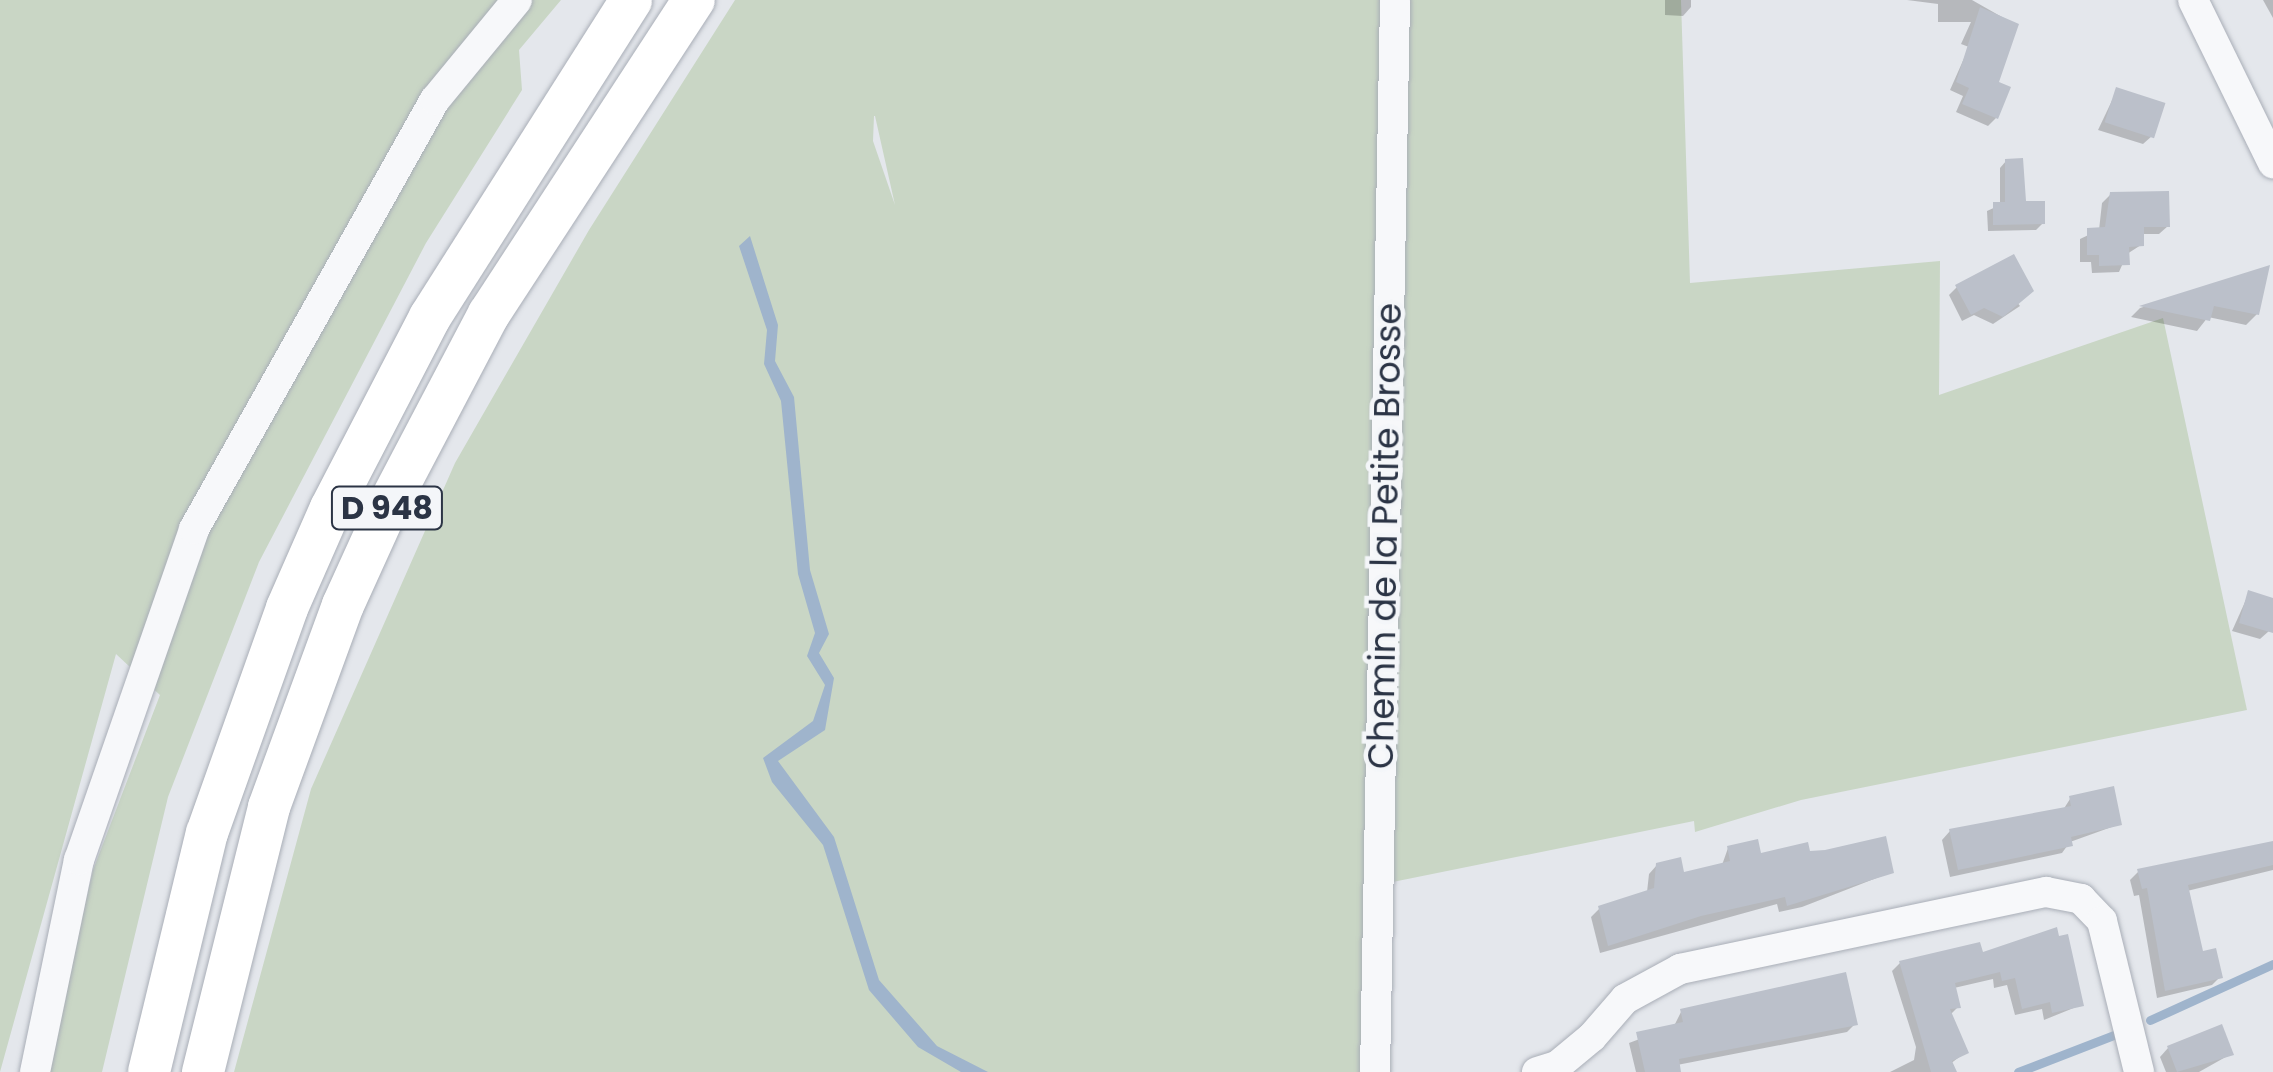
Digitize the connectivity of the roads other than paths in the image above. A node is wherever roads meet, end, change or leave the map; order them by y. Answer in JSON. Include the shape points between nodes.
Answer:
{"nodes":[{"id":1,"x":516,"y":0,"type":"edge"},
{"id":2,"x":630,"y":0,"type":"edge"},
{"id":3,"x":694,"y":0,"type":"edge"},
{"id":4,"x":1396,"y":0,"type":"edge"},
{"id":5,"x":2192,"y":0,"type":"edge"},
{"id":6,"x":2273,"y":163,"type":"edge"},
{"id":7,"x":36,"y":1072,"type":"edge"},
{"id":8,"x":149,"y":1072,"type":"edge"},
{"id":9,"x":203,"y":1072,"type":"edge"},
{"id":10,"x":1375,"y":1072,"type":"edge"},
{"id":11,"x":1537,"y":1072,"type":"edge"},
{"id":12,"x":2139,"y":1072,"type":"edge"}],
"edges":[{"from":1,"to":7,"type":"street","via":[[435,100],[194,529],[79,860]]},
{"from":2,"to":8,"type":"highway","number":"D 948","via":[[430,317],[331,508],[274,642],[207,833]]},
{"from":3,"to":9,"type":"highway","number":"D 948","via":[[489,314],[388,506],[269,806]]},
{"from":4,"to":10,"type":"street","name":"Chemin de la Petite Brosse"},
{"from":5,"to":6,"type":"street"},
{"from":11,"to":12,"type":"street","via":[[1557,1066],[1592,1038],[1625,999],[1680,968],[2046,892],[2082,899],[2102,921]]}]}
